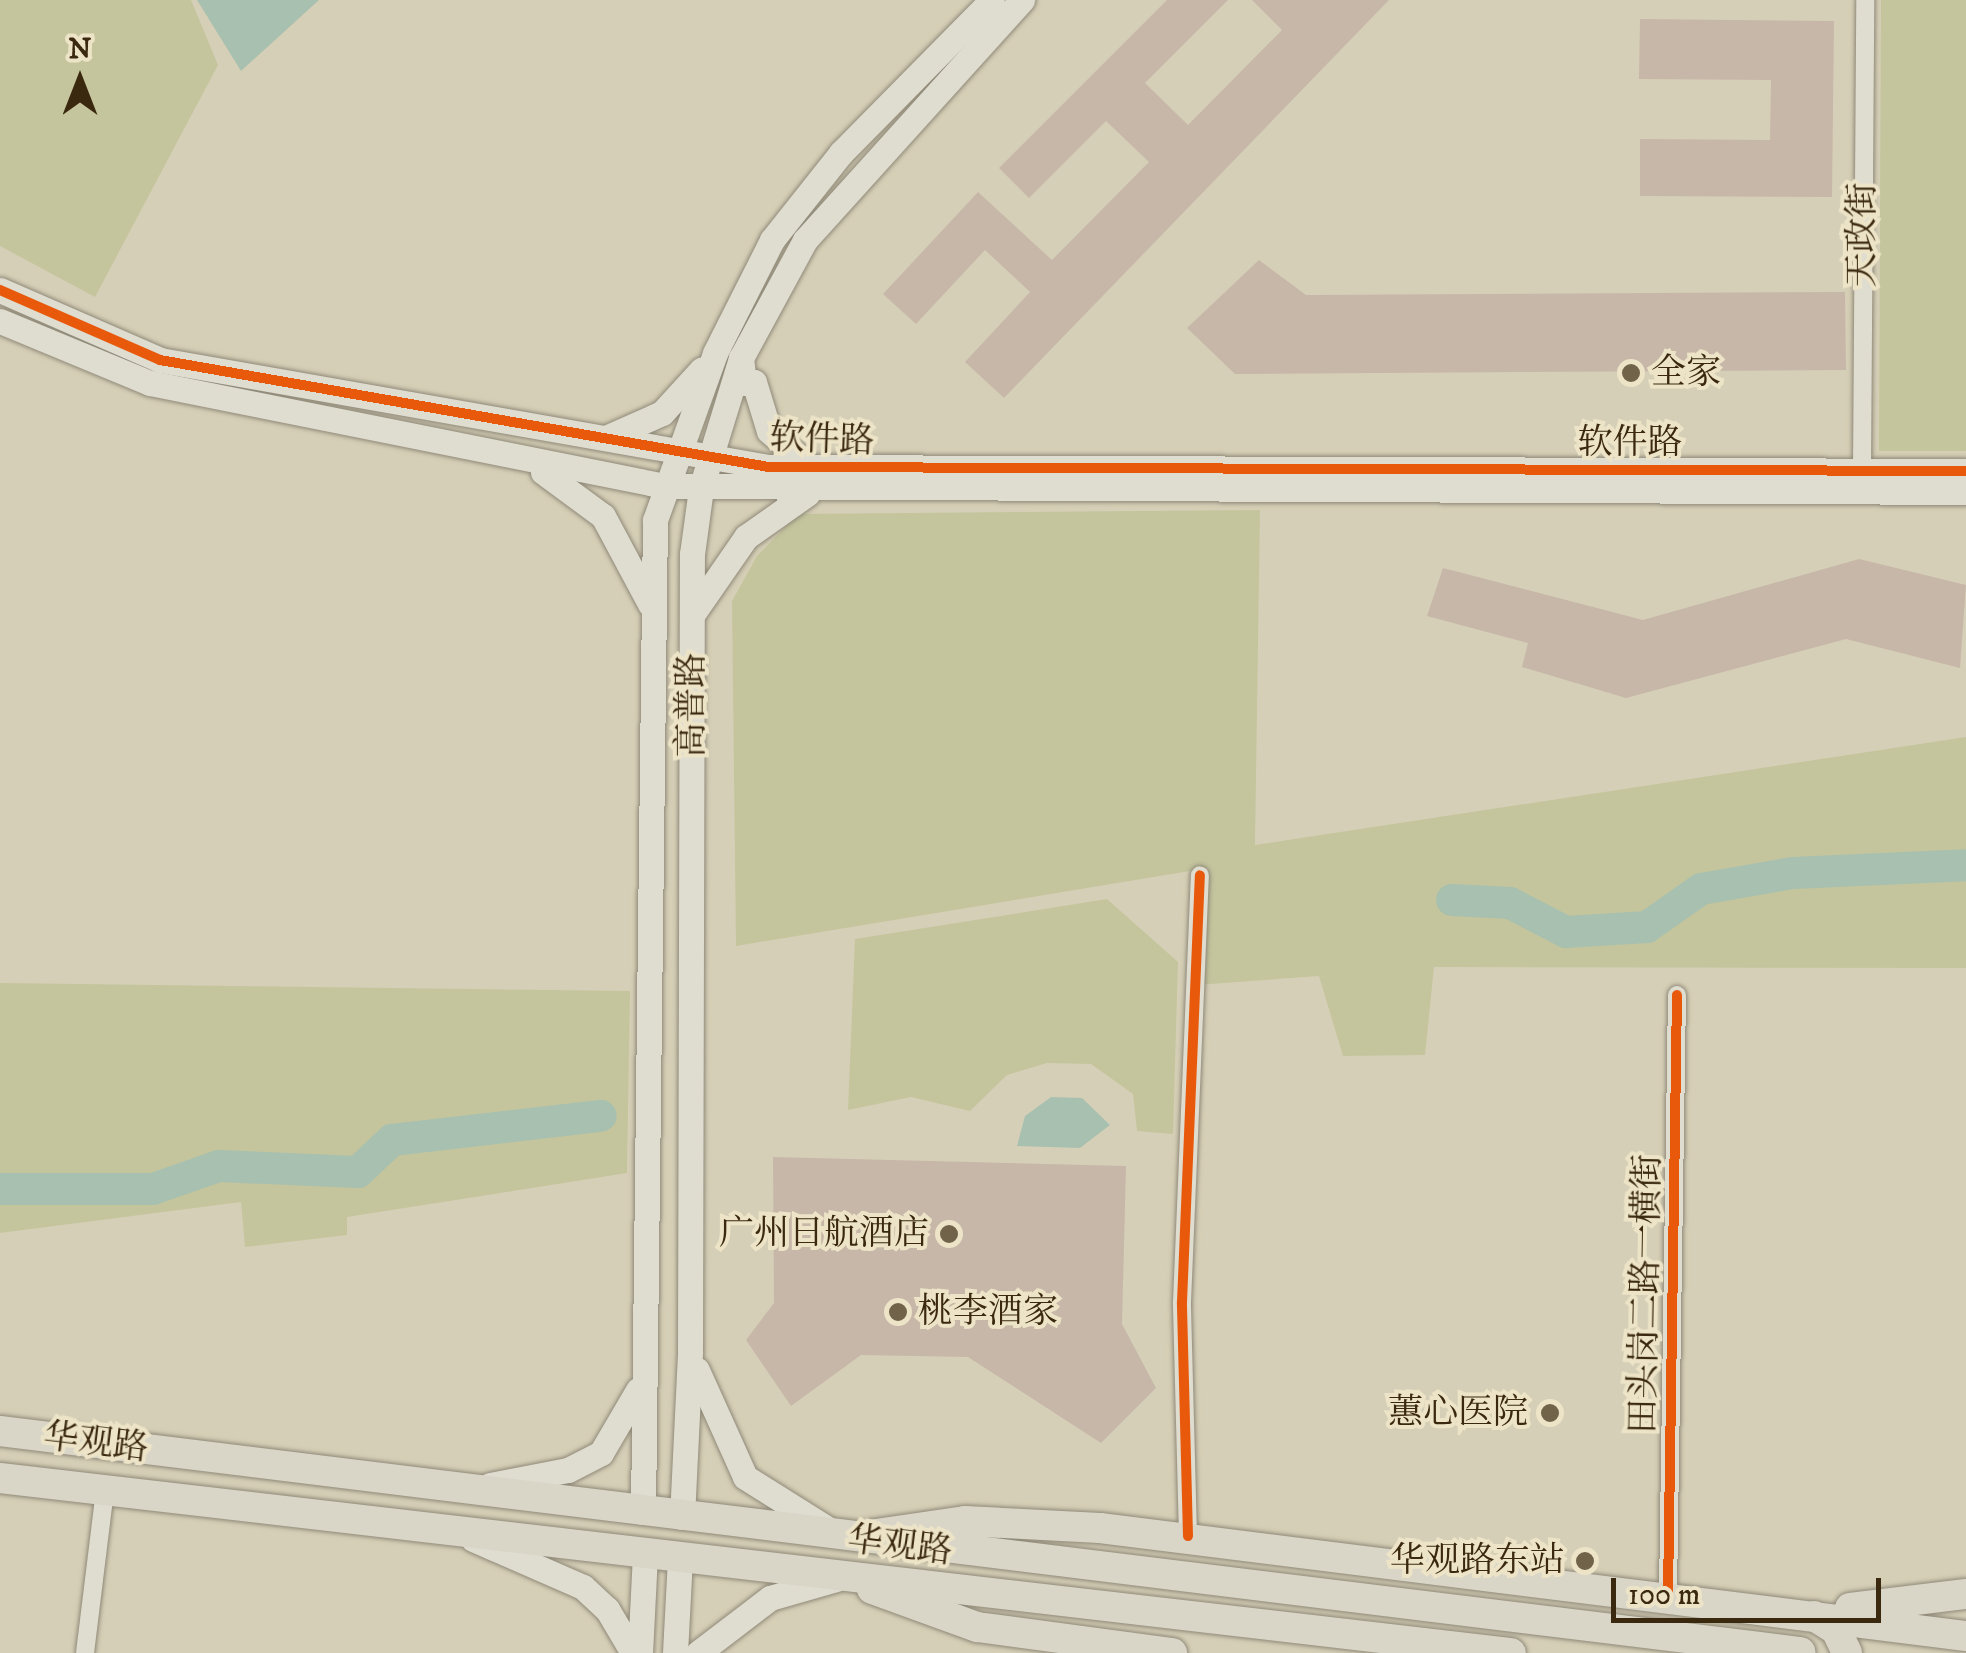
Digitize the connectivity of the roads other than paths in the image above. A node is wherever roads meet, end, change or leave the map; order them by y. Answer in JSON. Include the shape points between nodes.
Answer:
{"nodes":[{"id":1,"x":992,"y":0,"type":"edge"},
{"id":2,"x":1022,"y":0,"type":"edge"},
{"id":3,"x":1865,"y":0,"type":"edge"},
{"id":4,"x":0,"y":290,"type":"edge"},
{"id":5,"x":0,"y":322,"type":"edge"},
{"id":6,"x":715,"y":353,"type":"junction"},
{"id":7,"x":741,"y":358,"type":"junction"},
{"id":8,"x":602,"y":438,"type":"junction"},
{"id":9,"x":679,"y":453,"type":"junction"},
{"id":10,"x":711,"y":460,"type":"junction"},
{"id":11,"x":520,"y":461,"type":"junction"},
{"id":12,"x":1862,"y":470,"type":"junction"},
{"id":13,"x":1966,"y":471,"type":"edge"},
{"id":14,"x":811,"y":481,"type":"junction"},
{"id":15,"x":665,"y":486,"type":"junction"},
{"id":16,"x":701,"y":488,"type":"junction"},
{"id":17,"x":1966,"y":492,"type":"edge"},
{"id":18,"x":650,"y":605,"type":"junction"},
{"id":19,"x":692,"y":614,"type":"junction"},
{"id":20,"x":691,"y":665,"type":"junction"},
{"id":21,"x":650,"y":666,"type":"junction"},
{"id":22,"x":1200,"y":875,"type":"dead end"},
{"id":23,"x":1677,"y":995,"type":"dead end"},
{"id":24,"x":690,"y":1351,"type":"junction"},
{"id":25,"x":644,"y":1361,"type":"junction"},
{"id":26,"x":689,"y":1402,"type":"junction"},
{"id":27,"x":642,"y":1403,"type":"junction"},
{"id":28,"x":0,"y":1430,"type":"edge"},
{"id":29,"x":0,"y":1478,"type":"edge"},
{"id":30,"x":463,"y":1488,"type":"junction"},
{"id":31,"x":104,"y":1491,"type":"junction"},
{"id":32,"x":533,"y":1498,"type":"junction"},
{"id":33,"x":643,"y":1512,"type":"junction"},
{"id":34,"x":682,"y":1518,"type":"junction"},
{"id":35,"x":455,"y":1531,"type":"junction"},
{"id":36,"x":1188,"y":1536,"type":"junction"},
{"id":37,"x":528,"y":1540,"type":"junction"},
{"id":38,"x":846,"y":1540,"type":"junction"},
{"id":39,"x":645,"y":1554,"type":"junction"},
{"id":40,"x":680,"y":1558,"type":"junction"},
{"id":41,"x":846,"y":1577,"type":"junction"},
{"id":42,"x":1668,"y":1593,"type":"junction"},
{"id":43,"x":1966,"y":1594,"type":"edge"},
{"id":44,"x":1807,"y":1612,"type":"junction"},
{"id":45,"x":1966,"y":1636,"type":"edge"},
{"id":46,"x":1800,"y":1652,"type":"edge"},
{"id":47,"x":85,"y":1653,"type":"edge"},
{"id":48,"x":637,"y":1653,"type":"edge"},
{"id":49,"x":674,"y":1653,"type":"edge"},
{"id":50,"x":698,"y":1653,"type":"edge"},
{"id":51,"x":1172,"y":1653,"type":"edge"},
{"id":52,"x":1511,"y":1653,"type":"edge"},
{"id":53,"x":1848,"y":1653,"type":"edge"}],
"edges":[{"from":1,"to":6,"type":"street","name":"高普路","via":[[797,205],[753,271]]},
{"from":2,"to":7,"type":"street","name":"高普路","via":[[831,206]]},
{"from":3,"to":12,"type":"street","name":"天政街"},
{"from":4,"to":8,"type":"street","name":"软件路","via":[[160,360]]},
{"from":5,"to":11,"type":"street","name":"软件路","via":[[150,383]]},
{"from":6,"to":8,"type":"street","via":[[662,414]]},
{"from":6,"to":9,"type":"street","name":"高普路"},
{"from":7,"to":10,"type":"street","name":"高普路"},
{"from":7,"to":14,"type":"street","via":[[744,383],[754,382],[769,432]]},
{"from":8,"to":9,"type":"street","name":"软件路"},
{"from":9,"to":10,"type":"street","name":"软件路"},
{"from":9,"to":15,"type":"street","name":"高普路"},
{"from":10,"to":14,"type":"street","name":"软件路"},
{"from":10,"to":16,"type":"street","name":"高普路"},
{"from":11,"to":15,"type":"street","name":"软件路"},
{"from":11,"to":18,"type":"street","via":[[603,516]]},
{"from":12,"to":13,"type":"street","name":"软件路"},
{"from":12,"to":14,"type":"street","name":"软件路"},
{"from":14,"to":16,"type":"street","name":"软件路"},
{"from":14,"to":17,"type":"street","name":"软件路"},
{"from":14,"to":19,"type":"street","via":[[746,537]]},
{"from":15,"to":16,"type":"street","name":"软件路"},
{"from":15,"to":18,"type":"street","name":"高普路"},
{"from":16,"to":19,"type":"street","name":"高普路"},
{"from":18,"to":21,"type":"street","name":"高普路"},
{"from":19,"to":20,"type":"street","name":"高普路"},
{"from":20,"to":21,"type":"street"},
{"from":20,"to":24,"type":"street","name":"高普路"},
{"from":21,"to":25,"type":"street","name":"高普路"},
{"from":22,"to":36,"type":"street","via":[[1182,1302]]},
{"from":23,"to":42,"type":"street","name":"田头岗二路一横街"},
{"from":24,"to":26,"type":"street","name":"高普路"},
{"from":24,"to":38,"type":"street","via":[[716,1427],[745,1476]]},
{"from":25,"to":27,"type":"street","name":"高普路"},
{"from":25,"to":30,"type":"street","via":[[631,1409],[601,1452],[568,1470]]},
{"from":26,"to":27,"type":"street"},
{"from":26,"to":34,"type":"street","name":"高普路"},
{"from":27,"to":33,"type":"street","name":"高普路"},
{"from":28,"to":30,"type":"main road","name":"华观路"},
{"from":29,"to":31,"type":"main road","name":"华观路"},
{"from":30,"to":32,"type":"main road","name":"华观路"},
{"from":31,"to":35,"type":"main road","name":"华观路"},
{"from":31,"to":47,"type":"street"},
{"from":32,"to":33,"type":"main road","name":"华观路"},
{"from":32,"to":37,"type":"street"},
{"from":33,"to":34,"type":"main road","name":"华观路"},
{"from":34,"to":38,"type":"main road","name":"华观路"},
{"from":35,"to":37,"type":"main road","name":"华观路"},
{"from":35,"to":48,"type":"street","via":[[582,1586],[608,1609]]},
{"from":36,"to":38,"type":"main road","via":[[965,1521]]},
{"from":36,"to":42,"type":"main road"},
{"from":37,"to":39,"type":"main road","name":"华观路"},
{"from":38,"to":46,"type":"main road","name":"华观路"},
{"from":39,"to":40,"type":"main road","name":"华观路"},
{"from":39,"to":48,"type":"street"},
{"from":40,"to":41,"type":"main road","name":"华观路"},
{"from":40,"to":49,"type":"street"},
{"from":41,"to":50,"type":"street","via":[[770,1598]]},
{"from":41,"to":51,"type":"main road","via":[[977,1627]]},
{"from":41,"to":52,"type":"main road","name":"华观路"},
{"from":42,"to":44,"type":"main road"},
{"from":43,"to":44,"type":"main road"},
{"from":44,"to":45,"type":"main road"},
{"from":44,"to":53,"type":"main road","via":[[1836,1630]]}]}
